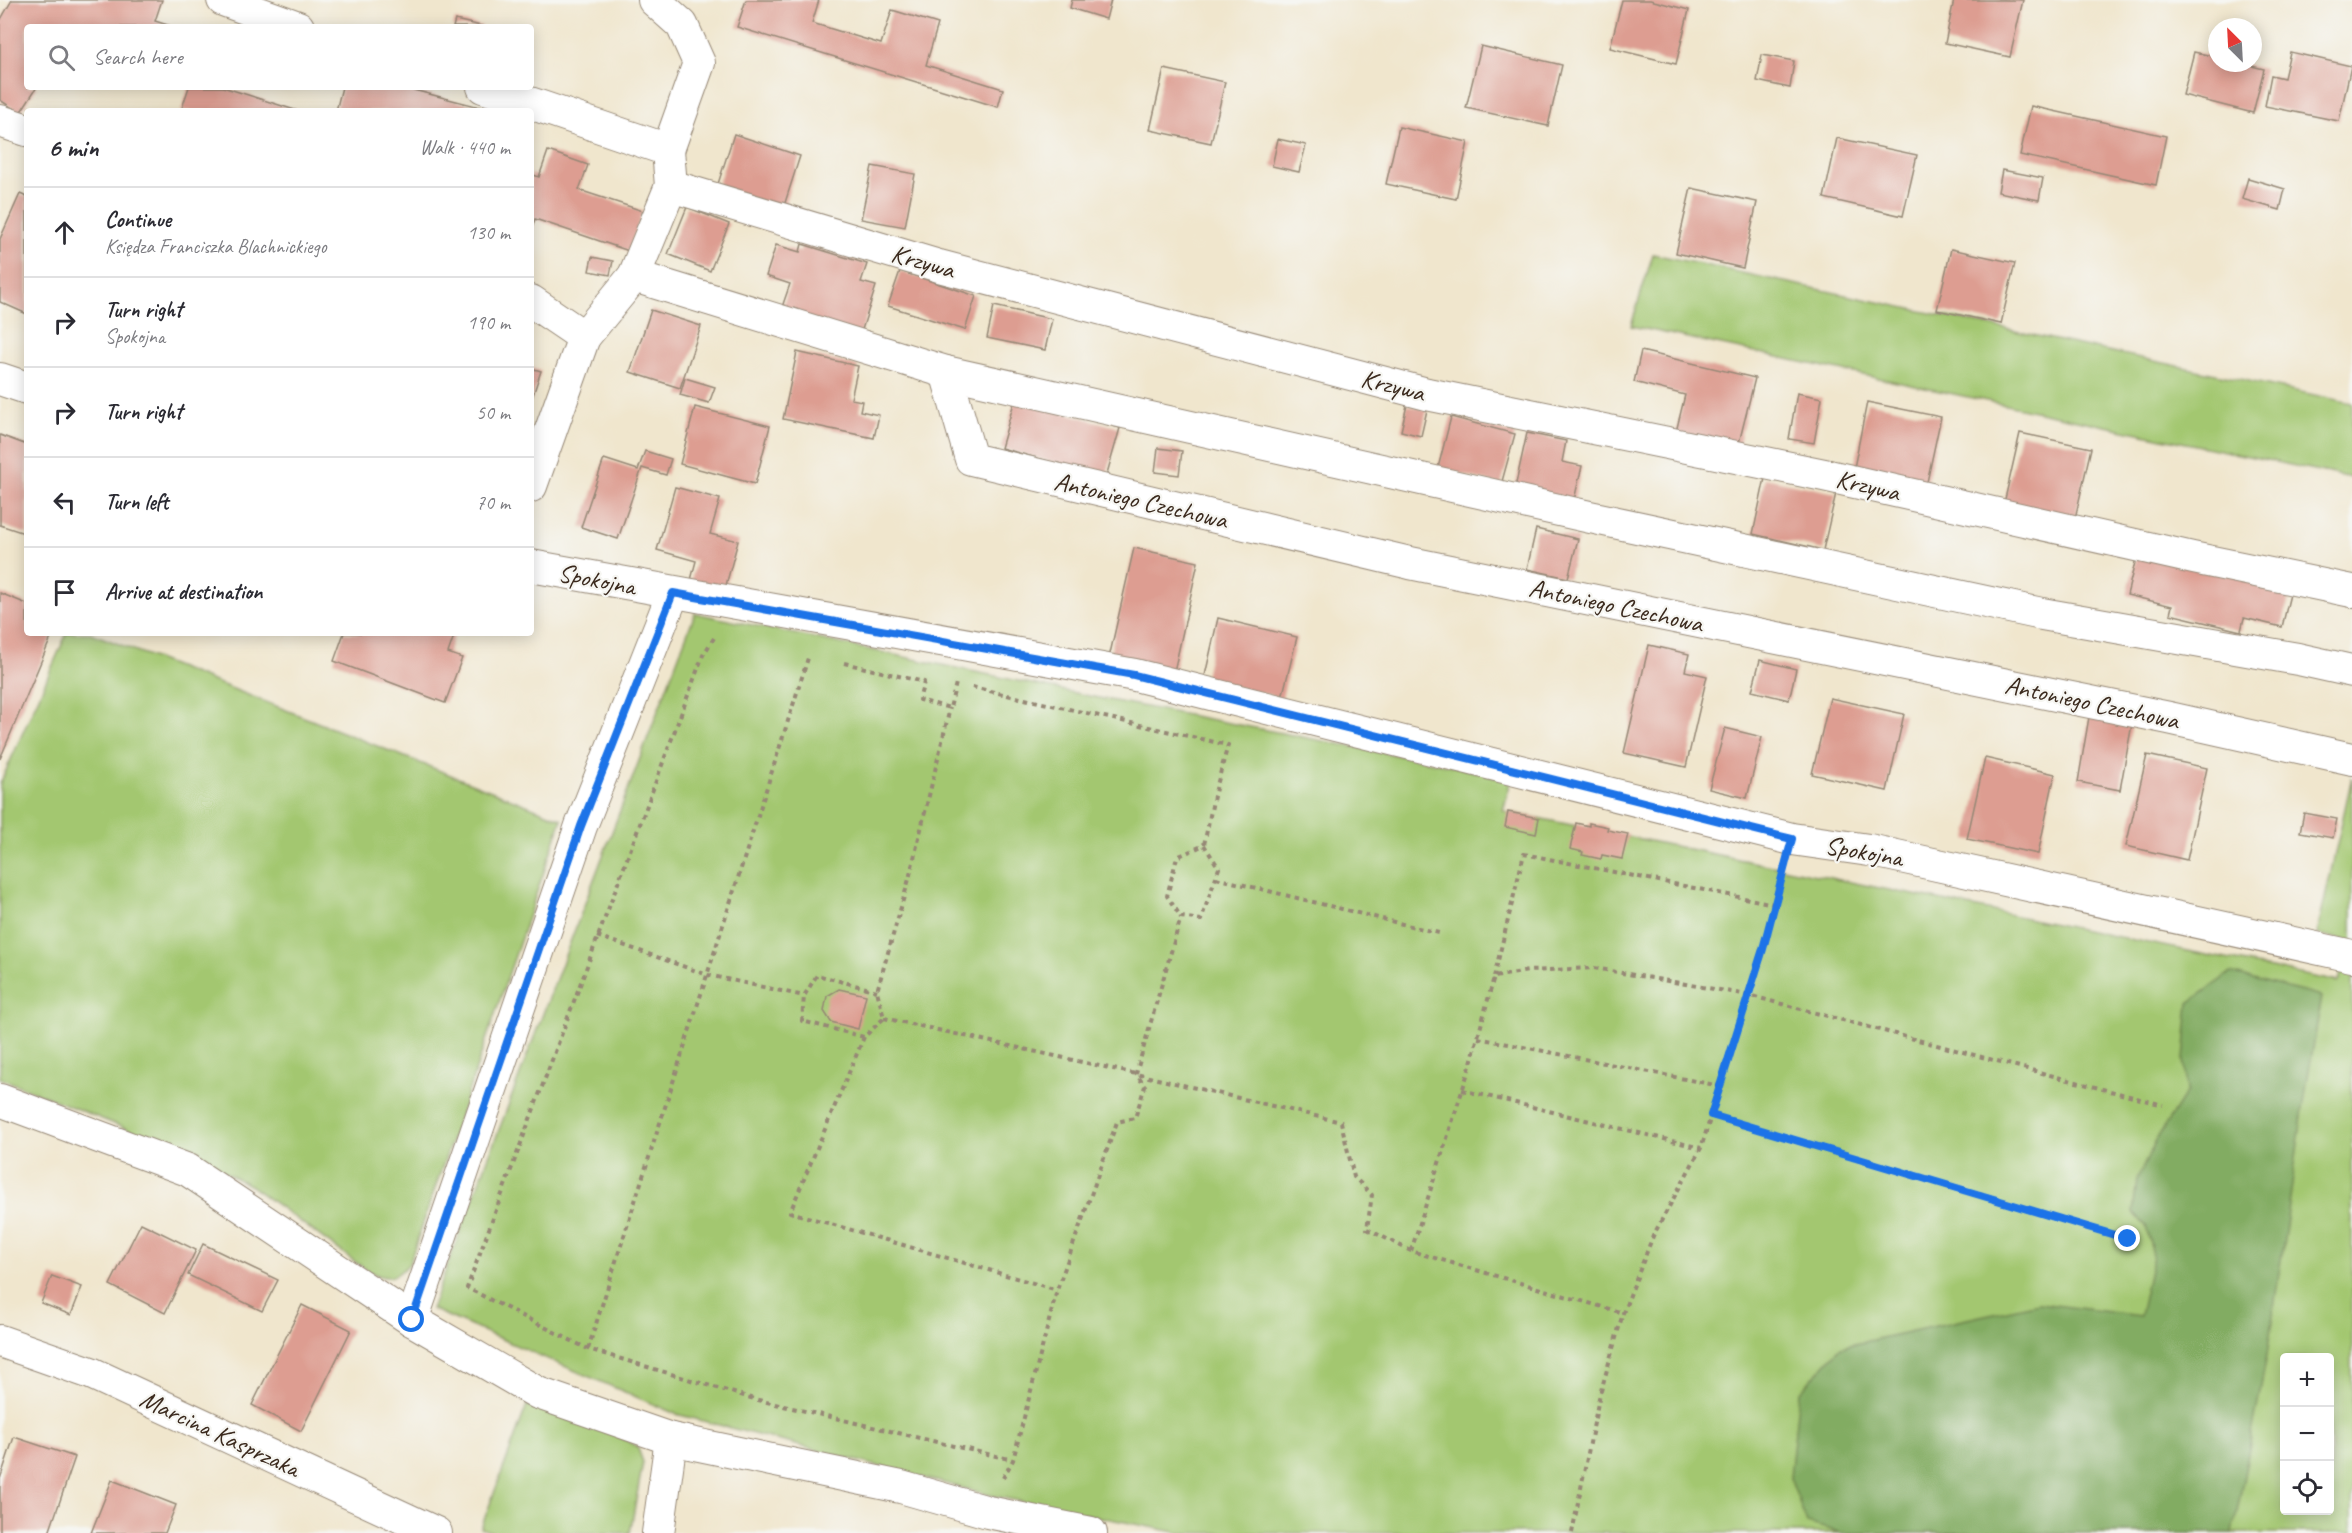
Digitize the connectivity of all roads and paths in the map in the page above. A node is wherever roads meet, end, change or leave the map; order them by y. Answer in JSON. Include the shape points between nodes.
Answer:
{"nodes":[{"id":1,"x":223,"y":0,"type":"edge"},
{"id":2,"x":654,"y":0,"type":"edge"},
{"id":3,"x":288,"y":24,"type":"edge"},
{"id":4,"x":492,"y":90,"type":"edge"},
{"id":5,"x":0,"y":121,"type":"edge"},
{"id":6,"x":24,"y":129,"type":"edge"},
{"id":7,"x":668,"y":150,"type":"junction"},
{"id":8,"x":671,"y":186,"type":"junction"},
{"id":9,"x":634,"y":276,"type":"junction"},
{"id":10,"x":534,"y":303,"type":"edge"},
{"id":11,"x":584,"y":337,"type":"junction"},
{"id":12,"x":946,"y":372,"type":"junction"},
{"id":13,"x":0,"y":379,"type":"edge"},
{"id":14,"x":24,"y":387,"type":"edge"},
{"id":15,"x":534,"y":478,"type":"edge"},
{"id":16,"x":534,"y":567,"type":"edge"},
{"id":17,"x":2352,"y":591,"type":"edge"},
{"id":18,"x":673,"y":593,"type":"junction"},
{"id":19,"x":717,"y":632,"type":"dead end"},
{"id":20,"x":797,"y":652,"type":"dead end"},
{"id":21,"x":809,"y":655,"type":"junction"},
{"id":22,"x":820,"y":658,"type":"dead end"},
{"id":23,"x":844,"y":663,"type":"dead end"},
{"id":24,"x":2352,"y":671,"type":"edge"},
{"id":25,"x":950,"y":708,"type":"junction"},
{"id":26,"x":2352,"y":759,"type":"edge"},
{"id":27,"x":1792,"y":839,"type":"junction"},
{"id":28,"x":1204,"y":845,"type":"junction"},
{"id":29,"x":1216,"y":878,"type":"junction"},
{"id":30,"x":1774,"y":904,"type":"junction"},
{"id":31,"x":1181,"y":917,"type":"junction"},
{"id":32,"x":1443,"y":934,"type":"dead end"},
{"id":33,"x":597,"y":936,"type":"junction"},
{"id":34,"x":2352,"y":956,"type":"edge"},
{"id":35,"x":708,"y":975,"type":"junction"},
{"id":36,"x":1494,"y":978,"type":"junction"},
{"id":37,"x":877,"y":990,"type":"junction"},
{"id":38,"x":1748,"y":995,"type":"junction"},
{"id":39,"x":804,"y":996,"type":"junction"},
{"id":40,"x":884,"y":1018,"type":"junction"},
{"id":41,"x":864,"y":1037,"type":"junction"},
{"id":42,"x":1478,"y":1038,"type":"junction"},
{"id":43,"x":1136,"y":1074,"type":"junction"},
{"id":44,"x":1720,"y":1086,"type":"junction"},
{"id":45,"x":1462,"y":1090,"type":"junction"},
{"id":46,"x":0,"y":1100,"type":"edge"},
{"id":47,"x":2163,"y":1105,"type":"dead end"},
{"id":48,"x":1711,"y":1115,"type":"junction"},
{"id":49,"x":1701,"y":1148,"type":"junction"},
{"id":50,"x":2128,"y":1239,"type":"dead end"},
{"id":51,"x":1411,"y":1251,"type":"junction"},
{"id":52,"x":1057,"y":1290,"type":"junction"},
{"id":53,"x":1623,"y":1313,"type":"junction"},
{"id":54,"x":412,"y":1320,"type":"junction"},
{"id":55,"x":0,"y":1341,"type":"edge"},
{"id":56,"x":588,"y":1349,"type":"junction"},
{"id":57,"x":670,"y":1439,"type":"junction"},
{"id":58,"x":1013,"y":1460,"type":"junction"},
{"id":59,"x":988,"y":1512,"type":"junction"},
{"id":60,"x":436,"y":1533,"type":"edge"},
{"id":61,"x":658,"y":1533,"type":"edge"},
{"id":62,"x":1091,"y":1533,"type":"edge"},
{"id":63,"x":1572,"y":1533,"type":"edge"}],
"edges":[{"from":1,"to":3,"type":"street"},
{"from":2,"to":7,"type":"street","via":[[682,25],[699,63]]},
{"from":4,"to":7,"type":"street"},
{"from":5,"to":6,"type":"street"},
{"from":7,"to":8,"type":"street"},
{"from":8,"to":9,"type":"street"},
{"from":8,"to":17,"type":"street","name":"Krzywa","via":[[939,266],[1427,394],[1824,475]]},
{"from":9,"to":11,"type":"street"},
{"from":9,"to":12,"type":"street"},
{"from":10,"to":11,"type":"street"},
{"from":11,"to":15,"type":"street"},
{"from":12,"to":24,"type":"street","via":[[2042,614]]},
{"from":12,"to":26,"type":"street","name":"Antoniego Czechowa","via":[[971,459],[1410,563]]},
{"from":13,"to":14,"type":"street"},
{"from":16,"to":18,"type":"street","name":"Spokojna"},
{"from":18,"to":27,"type":"street","name":"Spokojna","via":[[1134,675]]},
{"from":18,"to":54,"type":"street","via":[[581,826]]},
{"from":19,"to":33,"type":"path","via":[[703,656]]},
{"from":20,"to":21,"type":"path"},
{"from":21,"to":22,"type":"path"},
{"from":21,"to":35,"type":"path"},
{"from":23,"to":25,"type":"path","via":[[924,682],[919,700]]},
{"from":25,"to":28,"type":"path","via":[[956,683],[1228,745]]},
{"from":25,"to":37,"type":"path","via":[[909,879]]},
{"from":27,"to":30,"type":"path"},
{"from":27,"to":34,"type":"street","name":"Spokojna","via":[[1869,850]]},
{"from":28,"to":29,"type":"path","via":[[1219,868]]},
{"from":28,"to":31,"type":"path","via":[[1177,857],[1167,896]]},
{"from":29,"to":31,"type":"path","via":[[1201,920]]},
{"from":29,"to":32,"type":"path"},
{"from":30,"to":36,"type":"path","via":[[1524,854]]},
{"from":30,"to":38,"type":"path"},
{"from":31,"to":43,"type":"path"},
{"from":33,"to":35,"type":"path"},
{"from":33,"to":56,"type":"path","via":[[467,1288]]},
{"from":35,"to":39,"type":"path"},
{"from":35,"to":56,"type":"path"},
{"from":36,"to":38,"type":"path","via":[[1528,971],[1594,968]]},
{"from":36,"to":42,"type":"path"},
{"from":37,"to":39,"type":"path","via":[[817,975]]},
{"from":37,"to":40,"type":"path"},
{"from":38,"to":44,"type":"path"},
{"from":38,"to":47,"type":"path"},
{"from":39,"to":41,"type":"path","via":[[802,1021]]},
{"from":40,"to":41,"type":"path"},
{"from":40,"to":43,"type":"path"},
{"from":41,"to":52,"type":"path","via":[[790,1212]]},
{"from":42,"to":44,"type":"path"},
{"from":42,"to":45,"type":"path"},
{"from":43,"to":51,"type":"path","via":[[1341,1122],[1354,1176],[1372,1195],[1367,1229]]},
{"from":43,"to":52,"type":"path","via":[[1145,1086],[1135,1118],[1117,1122]]},
{"from":44,"to":48,"type":"path"},
{"from":45,"to":49,"type":"path"},
{"from":45,"to":51,"type":"path"},
{"from":46,"to":54,"type":"street","via":[[188,1170]]},
{"from":48,"to":49,"type":"path"},
{"from":48,"to":50,"type":"path"},
{"from":49,"to":53,"type":"path","via":[[1653,1236]]},
{"from":51,"to":53,"type":"path"},
{"from":52,"to":58,"type":"path"},
{"from":53,"to":63,"type":"path","via":[[1599,1398]]},
{"from":54,"to":57,"type":"street","via":[[538,1393]]},
{"from":55,"to":60,"type":"street","name":"Marcina Kasprzaka","via":[[91,1373]]},
{"from":56,"to":58,"type":"path","via":[[754,1399]]},
{"from":57,"to":59,"type":"street","via":[[901,1487]]},
{"from":57,"to":61,"type":"street"},
{"from":58,"to":59,"type":"path"},
{"from":59,"to":62,"type":"street"}]}
